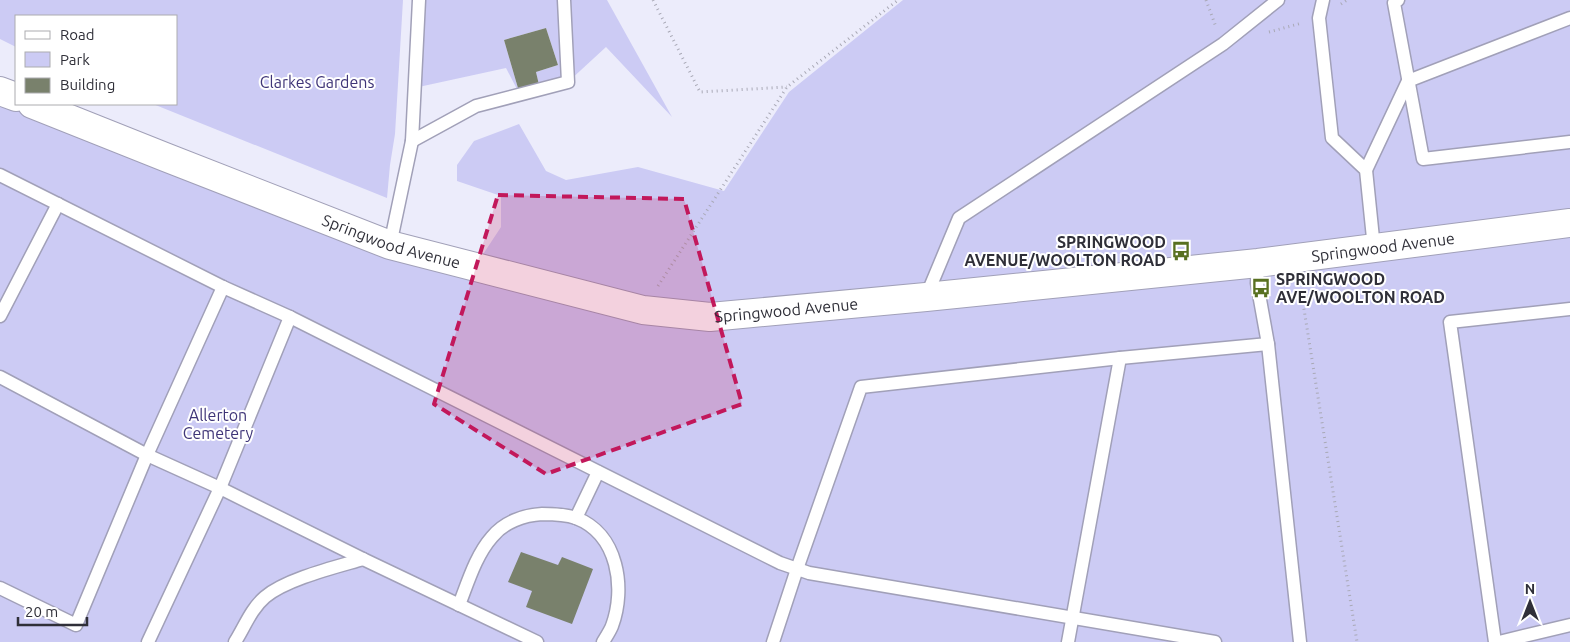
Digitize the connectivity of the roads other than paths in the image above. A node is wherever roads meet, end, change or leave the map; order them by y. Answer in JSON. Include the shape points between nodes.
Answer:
{"nodes":[{"id":1,"x":419,"y":0,"type":"edge"},
{"id":2,"x":564,"y":0,"type":"edge"},
{"id":3,"x":1278,"y":0,"type":"edge"},
{"id":4,"x":1322,"y":0,"type":"edge"},
{"id":5,"x":1398,"y":0,"type":"edge"},
{"id":6,"x":1570,"y":18,"type":"edge"},
{"id":7,"x":1408,"y":81,"type":"junction"},
{"id":8,"x":0,"y":91,"type":"edge"},
{"id":9,"x":15,"y":97,"type":"edge"},
{"id":10,"x":34,"y":105,"type":"edge"},
{"id":11,"x":412,"y":140,"type":"junction"},
{"id":12,"x":1570,"y":142,"type":"edge"},
{"id":13,"x":1366,"y":170,"type":"junction"},
{"id":14,"x":0,"y":175,"type":"edge"},
{"id":15,"x":58,"y":204,"type":"junction"},
{"id":16,"x":1570,"y":223,"type":"edge"},
{"id":17,"x":390,"y":245,"type":"junction"},
{"id":18,"x":1374,"y":248,"type":"junction"},
{"id":19,"x":1258,"y":263,"type":"junction"},
{"id":20,"x":223,"y":286,"type":"junction"},
{"id":21,"x":926,"y":297,"type":"junction"},
{"id":22,"x":1570,"y":309,"type":"edge"},
{"id":23,"x":0,"y":316,"type":"edge"},
{"id":24,"x":290,"y":317,"type":"junction"},
{"id":25,"x":1268,"y":344,"type":"junction"},
{"id":26,"x":1120,"y":358,"type":"junction"},
{"id":27,"x":0,"y":377,"type":"edge"},
{"id":28,"x":147,"y":455,"type":"junction"},
{"id":29,"x":598,"y":472,"type":"junction"},
{"id":30,"x":220,"y":488,"type":"junction"},
{"id":31,"x":576,"y":518,"type":"junction"},
{"id":32,"x":363,"y":559,"type":"junction"},
{"id":33,"x":797,"y":569,"type":"junction"},
{"id":34,"x":0,"y":588,"type":"edge"},
{"id":35,"x":459,"y":605,"type":"junction"},
{"id":36,"x":1073,"y":618,"type":"junction"},
{"id":37,"x":1570,"y":625,"type":"edge"},
{"id":38,"x":148,"y":642,"type":"edge"},
{"id":39,"x":235,"y":642,"type":"edge"},
{"id":40,"x":537,"y":642,"type":"edge"},
{"id":41,"x":603,"y":642,"type":"edge"},
{"id":42,"x":773,"y":642,"type":"edge"},
{"id":43,"x":1068,"y":642,"type":"edge"},
{"id":44,"x":1215,"y":642,"type":"edge"},
{"id":45,"x":1300,"y":642,"type":"edge"},
{"id":46,"x":1495,"y":642,"type":"edge"},
{"id":47,"x":1499,"y":642,"type":"edge"}],
"edges":[{"from":1,"to":11,"type":"lane"},
{"from":2,"to":11,"type":"lane","via":[[568,82],[476,106]]},
{"from":3,"to":21,"type":"lane","via":[[1223,44],[958,218]]},
{"from":4,"to":13,"type":"lane","via":[[1319,18],[1332,138]]},
{"from":5,"to":7,"type":"lane","via":[[1394,3]]},
{"from":6,"to":7,"type":"lane"},
{"from":7,"to":12,"type":"lane","via":[[1423,159]]},
{"from":7,"to":13,"type":"lane"},
{"from":8,"to":9,"type":"street"},
{"from":10,"to":17,"type":"street","name":"Springwood Avenue"},
{"from":11,"to":17,"type":"lane"},
{"from":13,"to":18,"type":"lane"},
{"from":14,"to":15,"type":"lane"},
{"from":15,"to":20,"type":"lane"},
{"from":15,"to":23,"type":"lane"},
{"from":16,"to":18,"type":"street","name":"Springwood Avenue"},
{"from":17,"to":21,"type":"street","name":"Springwood Avenue","via":[[643,310],[710,317]]},
{"from":18,"to":19,"type":"street","name":"Springwood Avenue"},
{"from":19,"to":21,"type":"street","name":"Springwood Avenue"},
{"from":19,"to":25,"type":"lane"},
{"from":20,"to":24,"type":"lane"},
{"from":20,"to":28,"type":"lane"},
{"from":22,"to":46,"type":"lane","via":[[1450,322]]},
{"from":24,"to":29,"type":"lane"},
{"from":24,"to":30,"type":"lane"},
{"from":25,"to":26,"type":"lane"},
{"from":25,"to":45,"type":"lane"},
{"from":26,"to":33,"type":"lane","via":[[861,387]]},
{"from":26,"to":36,"type":"lane"},
{"from":27,"to":28,"type":"lane"},
{"from":28,"to":30,"type":"lane"},
{"from":28,"to":34,"type":"lane","via":[[76,625]]},
{"from":29,"to":31,"type":"lane"},
{"from":29,"to":33,"type":"lane"},
{"from":30,"to":32,"type":"lane"},
{"from":30,"to":38,"type":"lane"},
{"from":31,"to":35,"type":"lane","via":[[556,514],[534,515],[502,527],[482,550]]},
{"from":31,"to":41,"type":"lane","via":[[594,529],[607,544],[617,567],[617,602],[612,626]]},
{"from":32,"to":35,"type":"lane"},
{"from":32,"to":39,"type":"lane","via":[[297,580],[266,596]]},
{"from":33,"to":36,"type":"lane"},
{"from":33,"to":42,"type":"lane"},
{"from":35,"to":40,"type":"lane"},
{"from":36,"to":43,"type":"lane"},
{"from":36,"to":44,"type":"lane"},
{"from":37,"to":47,"type":"lane"}]}
